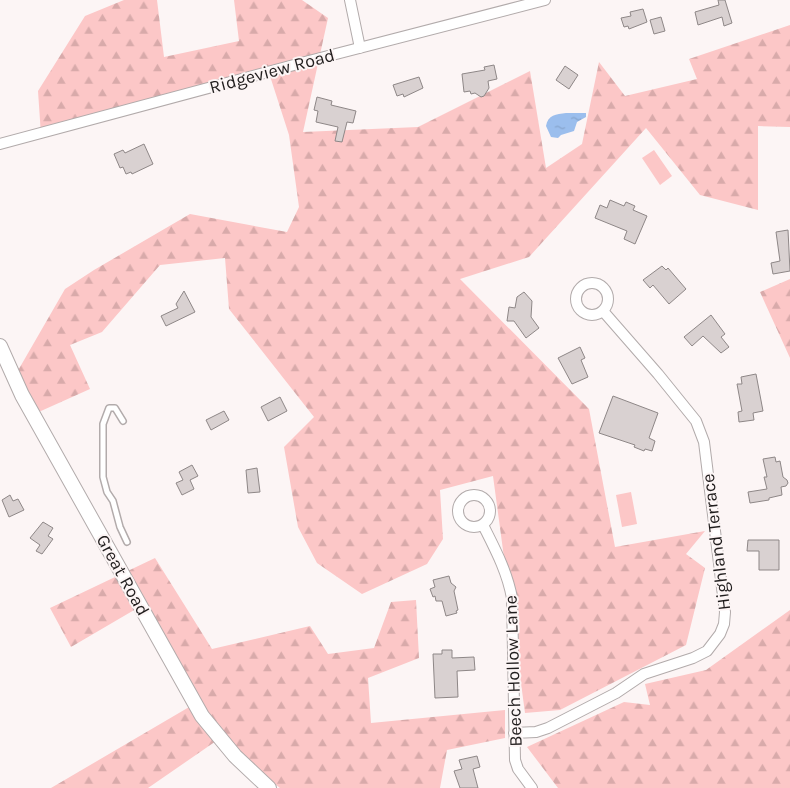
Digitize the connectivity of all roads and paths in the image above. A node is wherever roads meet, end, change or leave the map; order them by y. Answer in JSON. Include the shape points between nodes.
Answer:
{"nodes":[{"id":1,"x":350,"y":0,"type":"edge"},
{"id":2,"x":545,"y":0,"type":"edge"},
{"id":3,"x":360,"y":48,"type":"junction"},
{"id":4,"x":0,"y":144,"type":"edge"},
{"id":5,"x":603,"y":311,"type":"dead end"},
{"id":6,"x":0,"y":346,"type":"edge"},
{"id":7,"x":3,"y":360,"type":"edge"},
{"id":8,"x":123,"y":421,"type":"dead end"},
{"id":9,"x":483,"y":525,"type":"dead end"},
{"id":10,"x":127,"y":542,"type":"dead end"},
{"id":11,"x":514,"y":733,"type":"junction"},
{"id":12,"x":269,"y":788,"type":"edge"},
{"id":13,"x":532,"y":788,"type":"edge"}],
"edges":[{"from":1,"to":3,"type":"street"},
{"from":2,"to":3,"type":"street","name":"Ridgeview Road"},
{"from":3,"to":4,"type":"street","name":"Ridgeview Road"},
{"from":5,"to":11,"type":"street","name":"Highland Terrace","via":[[701,430],[724,602],[724,624],[715,643],[698,656],[644,674],[616,693],[548,728]]},
{"from":6,"to":7,"type":"street","name":"Great Road"},
{"from":7,"to":12,"type":"street","name":"Great Road","via":[[202,716],[235,756]]},
{"from":8,"to":10,"type":"lane","via":[[115,408],[110,408],[104,424],[102,451],[107,492]]},
{"from":9,"to":11,"type":"street","name":"Beech Hollow Lane","via":[[505,568],[512,598]]},
{"from":11,"to":13,"type":"street","name":"Beech Hollow Lane","via":[[515,760]]}]}
